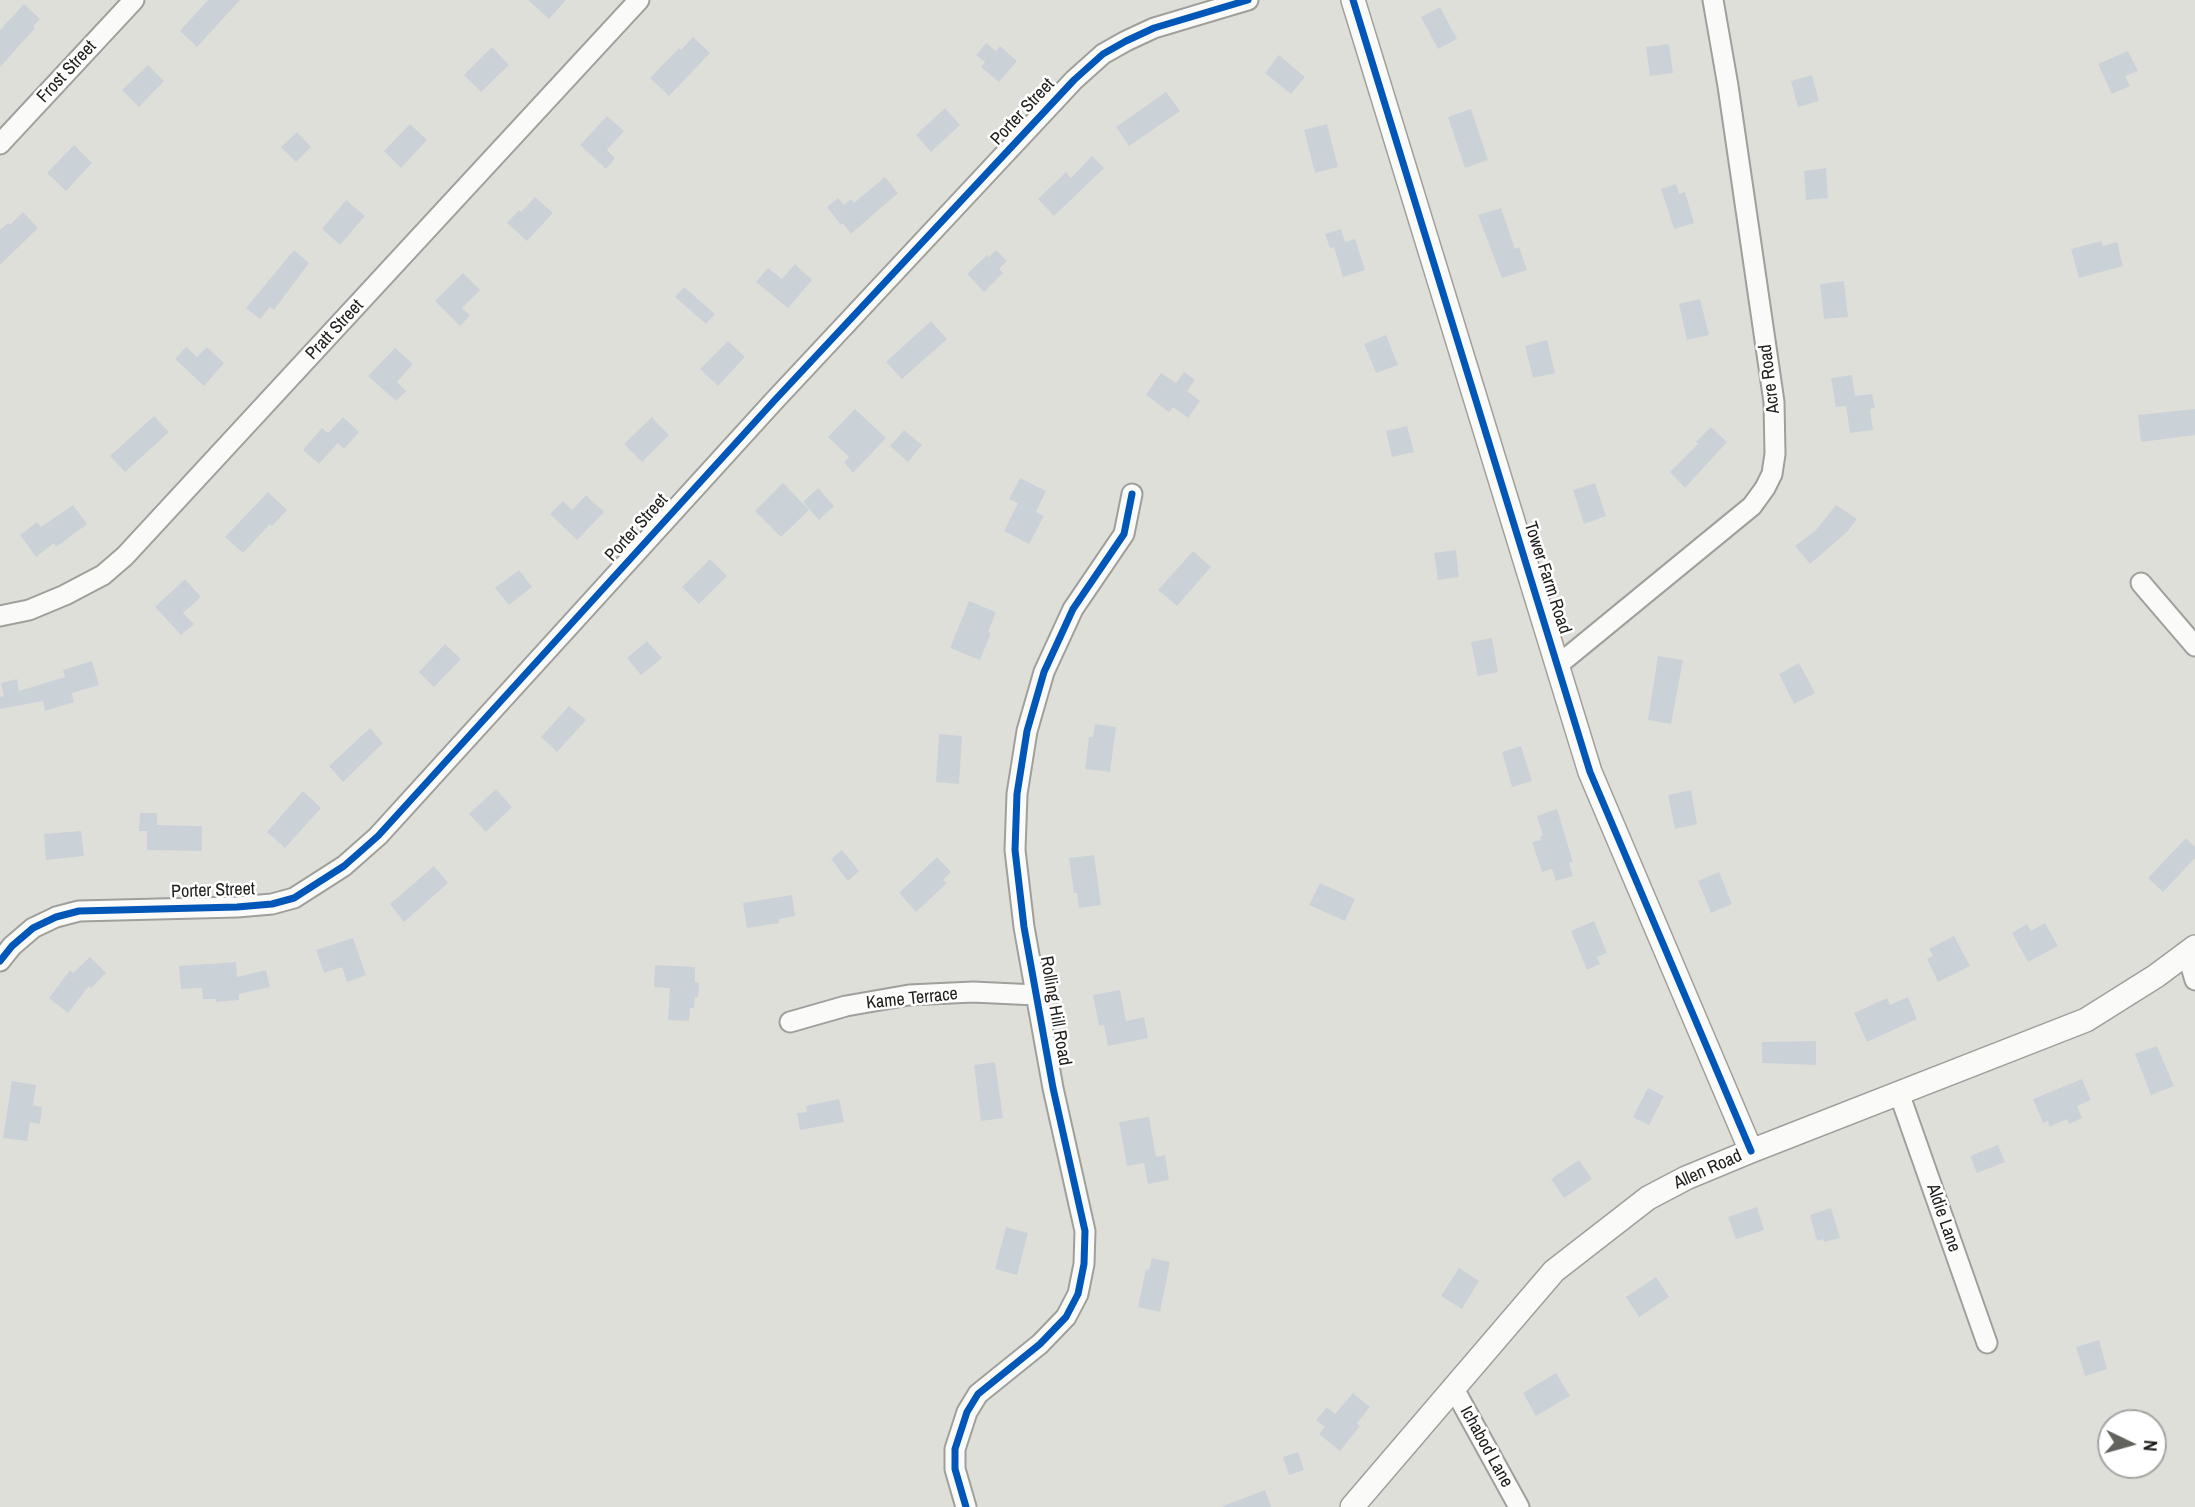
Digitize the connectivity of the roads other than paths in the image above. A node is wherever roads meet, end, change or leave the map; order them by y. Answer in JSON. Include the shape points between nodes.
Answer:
{"nodes":[{"id":1,"x":134,"y":0,"type":"edge"},
{"id":2,"x":639,"y":0,"type":"edge"},
{"id":3,"x":1248,"y":0,"type":"edge"},
{"id":4,"x":1353,"y":0,"type":"edge"},
{"id":5,"x":1713,"y":0,"type":"edge"},
{"id":6,"x":0,"y":144,"type":"edge"},
{"id":7,"x":1132,"y":494,"type":"dead end"},
{"id":8,"x":2141,"y":583,"type":"dead end"},
{"id":9,"x":0,"y":616,"type":"edge"},
{"id":10,"x":2195,"y":646,"type":"edge"},
{"id":11,"x":1558,"y":665,"type":"junction"},
{"id":12,"x":2191,"y":950,"type":"edge"},
{"id":13,"x":0,"y":961,"type":"edge"},
{"id":14,"x":2195,"y":981,"type":"edge"},
{"id":15,"x":1036,"y":995,"type":"junction"},
{"id":16,"x":790,"y":1022,"type":"dead end"},
{"id":17,"x":1899,"y":1093,"type":"junction"},
{"id":18,"x":1751,"y":1151,"type":"junction"},
{"id":19,"x":1987,"y":1343,"type":"dead end"},
{"id":20,"x":1452,"y":1387,"type":"junction"},
{"id":21,"x":966,"y":1507,"type":"edge"},
{"id":22,"x":1352,"y":1507,"type":"edge"},
{"id":23,"x":1519,"y":1507,"type":"edge"}],
"edges":[{"from":1,"to":6,"type":"street","name":"Frost Street"},
{"from":2,"to":9,"type":"street","name":"Pratt Street","via":[[125,556],[103,575],[65,595]]},
{"from":3,"to":13,"type":"street","name":"Porter Street","via":[[1126,40],[1074,80],[378,836],[344,866],[294,898],[272,904],[79,911],[56,917],[33,928]]},
{"from":4,"to":11,"type":"street","name":"Tower Farm Road"},
{"from":5,"to":11,"type":"street","name":"Acre Road","via":[[1774,402],[1772,474],[1752,506]]},
{"from":7,"to":15,"type":"street","name":"Rolling Hill Road","via":[[1124,534],[1073,609],[1044,672],[1027,731],[1017,794],[1016,850]]},
{"from":8,"to":10,"type":"street"},
{"from":11,"to":18,"type":"street","name":"Tower Farm Road","via":[[1590,772]]},
{"from":12,"to":14,"type":"street"},
{"from":12,"to":17,"type":"street","name":"Allen Road","via":[[2086,1020]]},
{"from":15,"to":16,"type":"street","name":"Kame Terrace","via":[[909,995]]},
{"from":15,"to":21,"type":"street","name":"Rolling Hill Road","via":[[1085,1231],[1084,1264],[1078,1294],[1066,1317],[978,1394],[967,1412],[954,1450]]},
{"from":17,"to":18,"type":"street","name":"Allen Road"},
{"from":17,"to":19,"type":"street","name":"Aldie Lane"},
{"from":18,"to":20,"type":"street","name":"Allen Road","via":[[1648,1198],[1579,1251],[1554,1271]]},
{"from":20,"to":22,"type":"street","name":"Allen Road"},
{"from":20,"to":23,"type":"street","name":"Ichabod Lane"}]}
